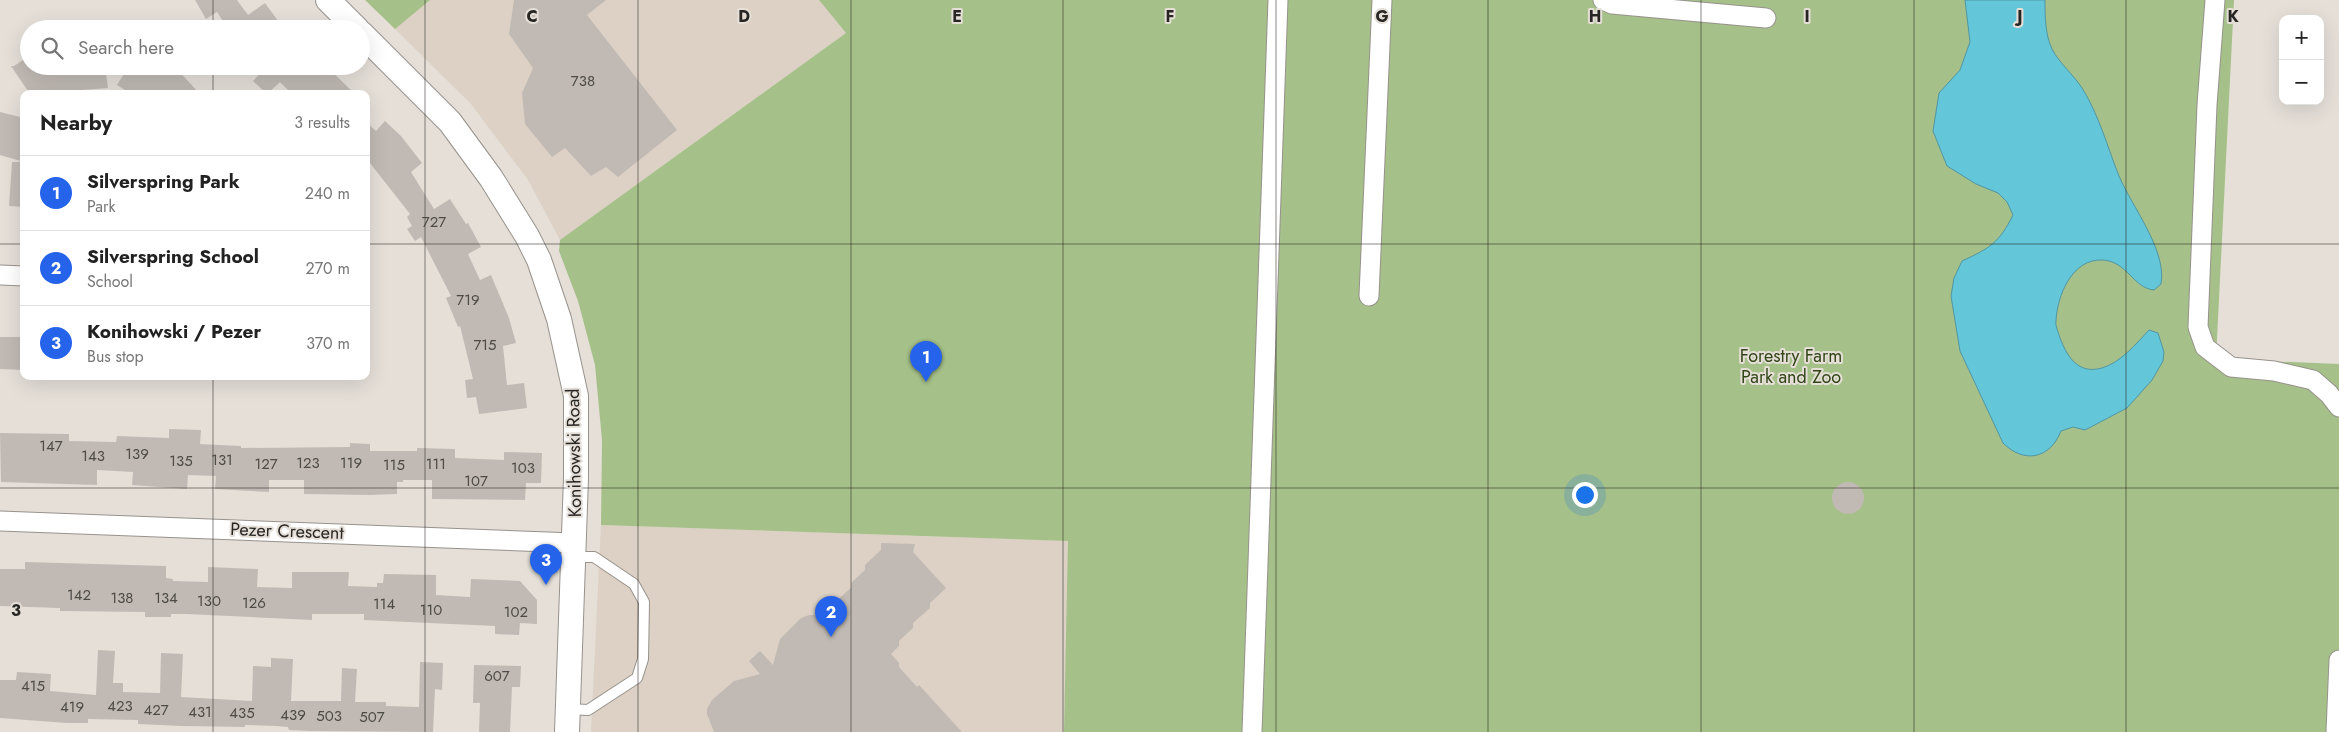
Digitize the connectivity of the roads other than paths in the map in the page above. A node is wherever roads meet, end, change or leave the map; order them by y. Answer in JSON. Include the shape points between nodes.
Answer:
{"nodes":[{"id":1,"x":328,"y":0,"type":"edge"},
{"id":2,"x":1278,"y":0,"type":"edge"},
{"id":3,"x":1382,"y":0,"type":"edge"},
{"id":4,"x":1602,"y":0,"type":"edge"},
{"id":5,"x":2215,"y":0,"type":"edge"},
{"id":6,"x":1766,"y":18,"type":"dead end"},
{"id":7,"x":348,"y":20,"type":"edge"},
{"id":8,"x":370,"y":42,"type":"edge"},
{"id":9,"x":0,"y":275,"type":"edge"},
{"id":10,"x":20,"y":276,"type":"edge"},
{"id":11,"x":1368,"y":296,"type":"dead end"},
{"id":12,"x":2339,"y":407,"type":"edge"},
{"id":13,"x":0,"y":521,"type":"edge"},
{"id":14,"x":574,"y":550,"type":"junction"},
{"id":15,"x":2339,"y":660,"type":"edge"},
{"id":16,"x":568,"y":721,"type":"edge"},
{"id":17,"x":1252,"y":732,"type":"edge"},
{"id":18,"x":2336,"y":732,"type":"edge"}],
"edges":[{"from":1,"to":7,"type":"street"},
{"from":2,"to":17,"type":"street"},
{"from":3,"to":11,"type":"street"},
{"from":4,"to":6,"type":"street","via":[[1612,4]]},
{"from":5,"to":12,"type":"street","via":[[2206,105],[2198,327],[2205,347],[2231,367],[2274,371],[2313,380]]},
{"from":8,"to":14,"type":"street","name":"Konihowski Road","via":[[450,122],[491,178],[539,260],[559,319],[576,396]]},
{"from":9,"to":10,"type":"street"},
{"from":13,"to":14,"type":"street","name":"Pezer Crescent"},
{"from":14,"to":16,"type":"street","name":"Konihowski Road"},
{"from":14,"to":16,"type":"lane","via":[[594,557],[634,584],[644,602],[643,659],[637,678]]},
{"from":15,"to":18,"type":"street"}]}
